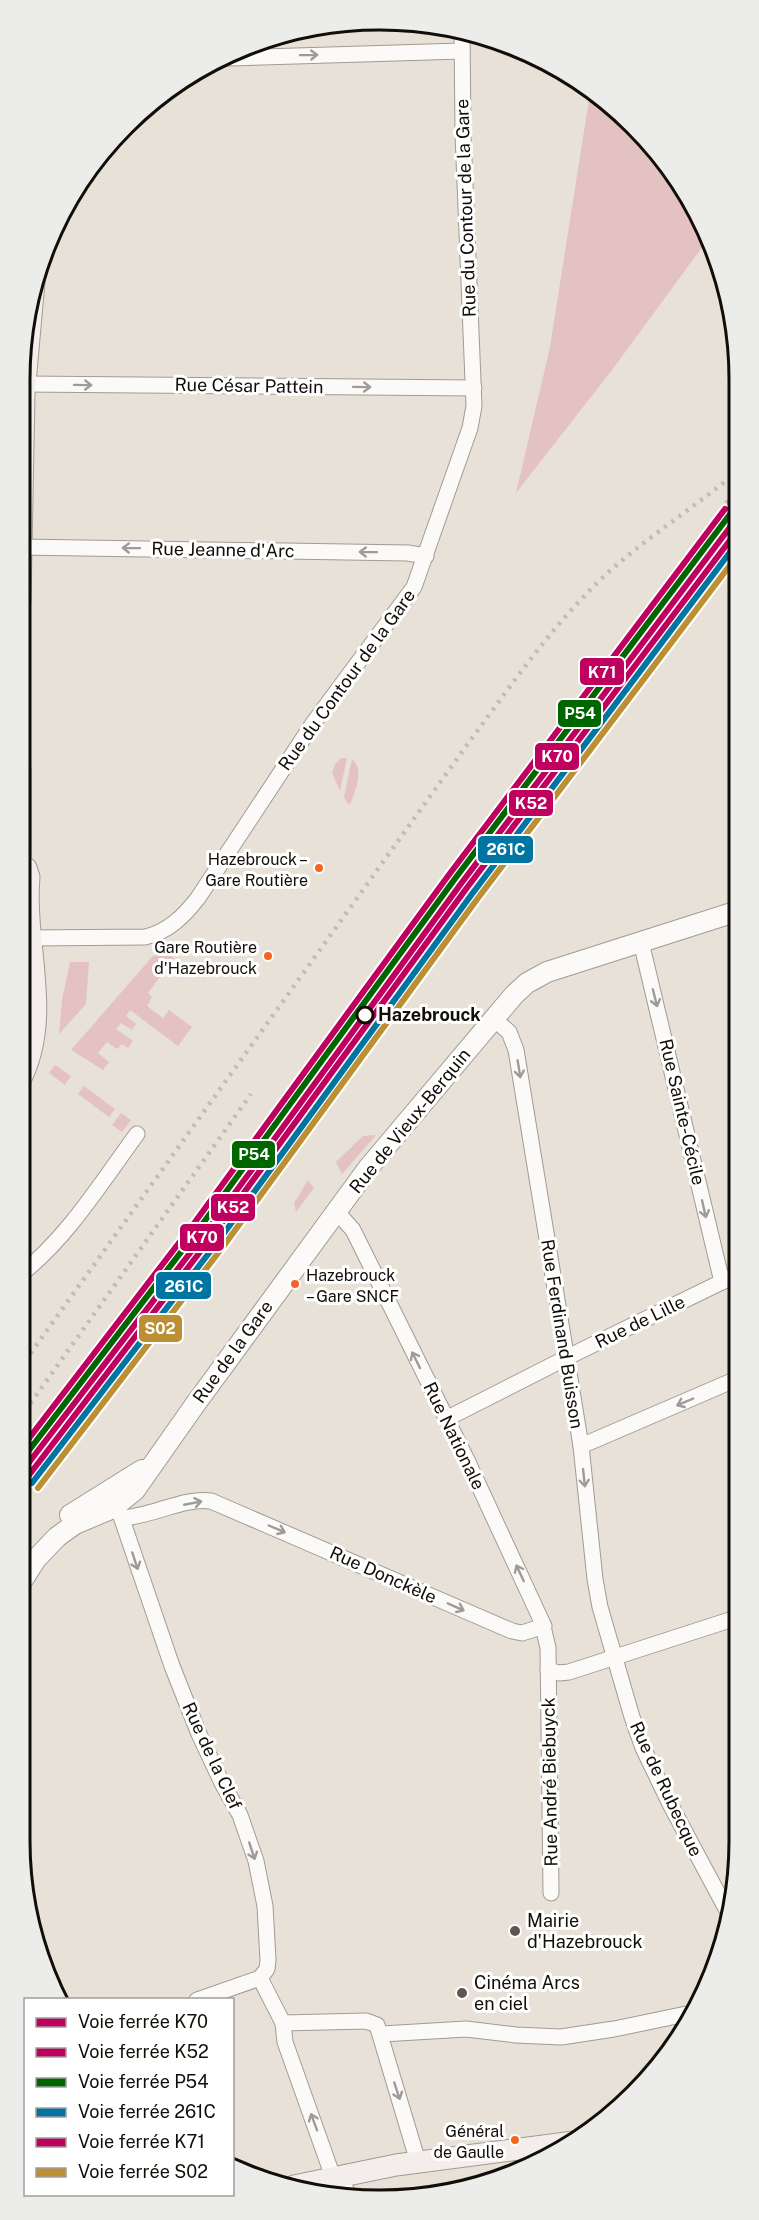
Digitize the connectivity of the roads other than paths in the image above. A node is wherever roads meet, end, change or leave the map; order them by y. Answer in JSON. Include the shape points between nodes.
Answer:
{"nodes":[{"id":1,"x":462,"y":40,"type":"edge"},
{"id":2,"x":462,"y":51,"type":"junction"},
{"id":3,"x":245,"y":58,"type":"edge"},
{"id":4,"x":30,"y":384,"type":"edge"},
{"id":5,"x":474,"y":388,"type":"junction"},
{"id":6,"x":30,"y":547,"type":"edge"},
{"id":7,"x":426,"y":556,"type":"junction"},
{"id":8,"x":729,"y":913,"type":"edge"},
{"id":9,"x":30,"y":939,"type":"edge"},
{"id":10,"x":641,"y":942,"type":"junction"},
{"id":11,"x":30,"y":962,"type":"edge"},
{"id":12,"x":494,"y":1019,"type":"junction"},
{"id":13,"x":30,"y":1056,"type":"edge"},
{"id":14,"x":137,"y":1134,"type":"dead end"},
{"id":15,"x":337,"y":1212,"type":"junction"},
{"id":16,"x":30,"y":1265,"type":"edge"},
{"id":17,"x":729,"y":1278,"type":"edge"},
{"id":18,"x":722,"y":1282,"type":"junction"},
{"id":19,"x":567,"y":1358,"type":"junction"},
{"id":20,"x":729,"y":1382,"type":"edge"},
{"id":21,"x":446,"y":1419,"type":"junction"},
{"id":22,"x":581,"y":1446,"type":"junction"},
{"id":23,"x":117,"y":1504,"type":"junction"},
{"id":24,"x":30,"y":1553,"type":"edge"},
{"id":25,"x":30,"y":1568,"type":"edge"},
{"id":26,"x":729,"y":1620,"type":"edge"},
{"id":27,"x":544,"y":1626,"type":"junction"},
{"id":28,"x":614,"y":1657,"type":"junction"},
{"id":29,"x":548,"y":1670,"type":"junction"},
{"id":30,"x":551,"y":1893,"type":"dead end"},
{"id":31,"x":723,"y":1903,"type":"edge"},
{"id":32,"x":260,"y":1978,"type":"junction"},
{"id":33,"x":203,"y":1998,"type":"edge"},
{"id":34,"x":682,"y":2015,"type":"edge"},
{"id":35,"x":282,"y":2023,"type":"junction"},
{"id":36,"x":382,"y":2034,"type":"junction"},
{"id":37,"x":550,"y":2145,"type":"edge"},
{"id":38,"x":418,"y":2162,"type":"junction"},
{"id":39,"x":337,"y":2176,"type":"junction"},
{"id":40,"x":309,"y":2183,"type":"edge"},
{"id":41,"x":344,"y":2188,"type":"edge"}],
"edges":[{"from":1,"to":2,"type":"street","name":"Rue du Contour de la Gare"},
{"from":3,"to":2,"type":"street","one_way":true},
{"from":2,"to":5,"type":"street","name":"Rue du Contour de la Gare"},
{"from":4,"to":5,"type":"street","name":"Rue César Pattein","one_way":true},
{"from":5,"to":7,"type":"street","name":"Rue du Contour de la Gare","via":[[470,429]]},
{"from":7,"to":6,"type":"street","name":"Rue Jeanne d'Arc","one_way":true},
{"from":7,"to":9,"type":"street","name":"Rue du Contour de la Gare","via":[[414,587],[326,705],[180,919],[145,937]]},
{"from":8,"to":10,"type":"street","name":"Rue de Vieux-Berquin"},
{"from":10,"to":12,"type":"street","name":"Rue de Vieux-Berquin","via":[[540,975],[514,995]]},
{"from":10,"to":18,"type":"street","name":"Rue Sainte-Cécile","one_way":true},
{"from":11,"to":13,"type":"main road","via":[[35,985]]},
{"from":12,"to":15,"type":"street","name":"Rue de Vieux-Berquin","via":[[379,1155]]},
{"from":12,"to":19,"type":"street","name":"Rue Ferdinand Buisson","one_way":true,"via":[[509,1032],[516,1050]]},
{"from":14,"to":16,"type":"street","via":[[62,1235]]},
{"from":21,"to":15,"type":"street","name":"Rue Nationale","one_way":true,"via":[[353,1230]]},
{"from":15,"to":23,"type":"street","name":"Rue de la Gare","via":[[135,1490]]},
{"from":17,"to":18,"type":"street","name":"Rue de Lille"},
{"from":18,"to":19,"type":"street","name":"Rue de Lille"},
{"from":19,"to":21,"type":"street","name":"Rue de Lille"},
{"from":19,"to":22,"type":"street","name":"Rue Ferdinand Buisson"},
{"from":20,"to":22,"type":"street","one_way":true},
{"from":27,"to":21,"type":"street","name":"Rue Nationale","one_way":true},
{"from":22,"to":28,"type":"street","name":"Rue Ferdinand Buisson","one_way":true,"via":[[596,1587]]},
{"from":23,"to":24,"type":"street","via":[[54,1526]]},
{"from":23,"to":25,"type":"street","via":[[57,1537]]},
{"from":23,"to":27,"type":"street","name":"Rue Donckèle","one_way":true,"via":[[138,1517],[201,1501],[223,1506],[512,1631],[522,1633]]},
{"from":23,"to":32,"type":"street","name":"Rue de la Clef","one_way":true,"via":[[192,1717],[235,1805],[256,1861],[267,1918],[268,1965]]},
{"from":26,"to":28,"type":"street"},
{"from":27,"to":29,"type":"street","name":"Rue Nationale"},
{"from":28,"to":29,"type":"street","via":[[569,1672]]},
{"from":28,"to":31,"type":"street","name":"Rue de Rubecque","via":[[643,1748]]},
{"from":29,"to":30,"type":"street","name":"Rue André Biebuyck"},
{"from":32,"to":33,"type":"street"},
{"from":32,"to":35,"type":"street"},
{"from":34,"to":36,"type":"street","via":[[561,2037],[466,2029]]},
{"from":35,"to":36,"type":"street","via":[[369,2021]]},
{"from":39,"to":35,"type":"street","one_way":true,"via":[[285,2042]]},
{"from":36,"to":38,"type":"street","one_way":true},
{"from":37,"to":38,"type":"main road"},
{"from":38,"to":39,"type":"main road"},
{"from":39,"to":40,"type":"main road"},
{"from":39,"to":41,"type":"street"}]}
